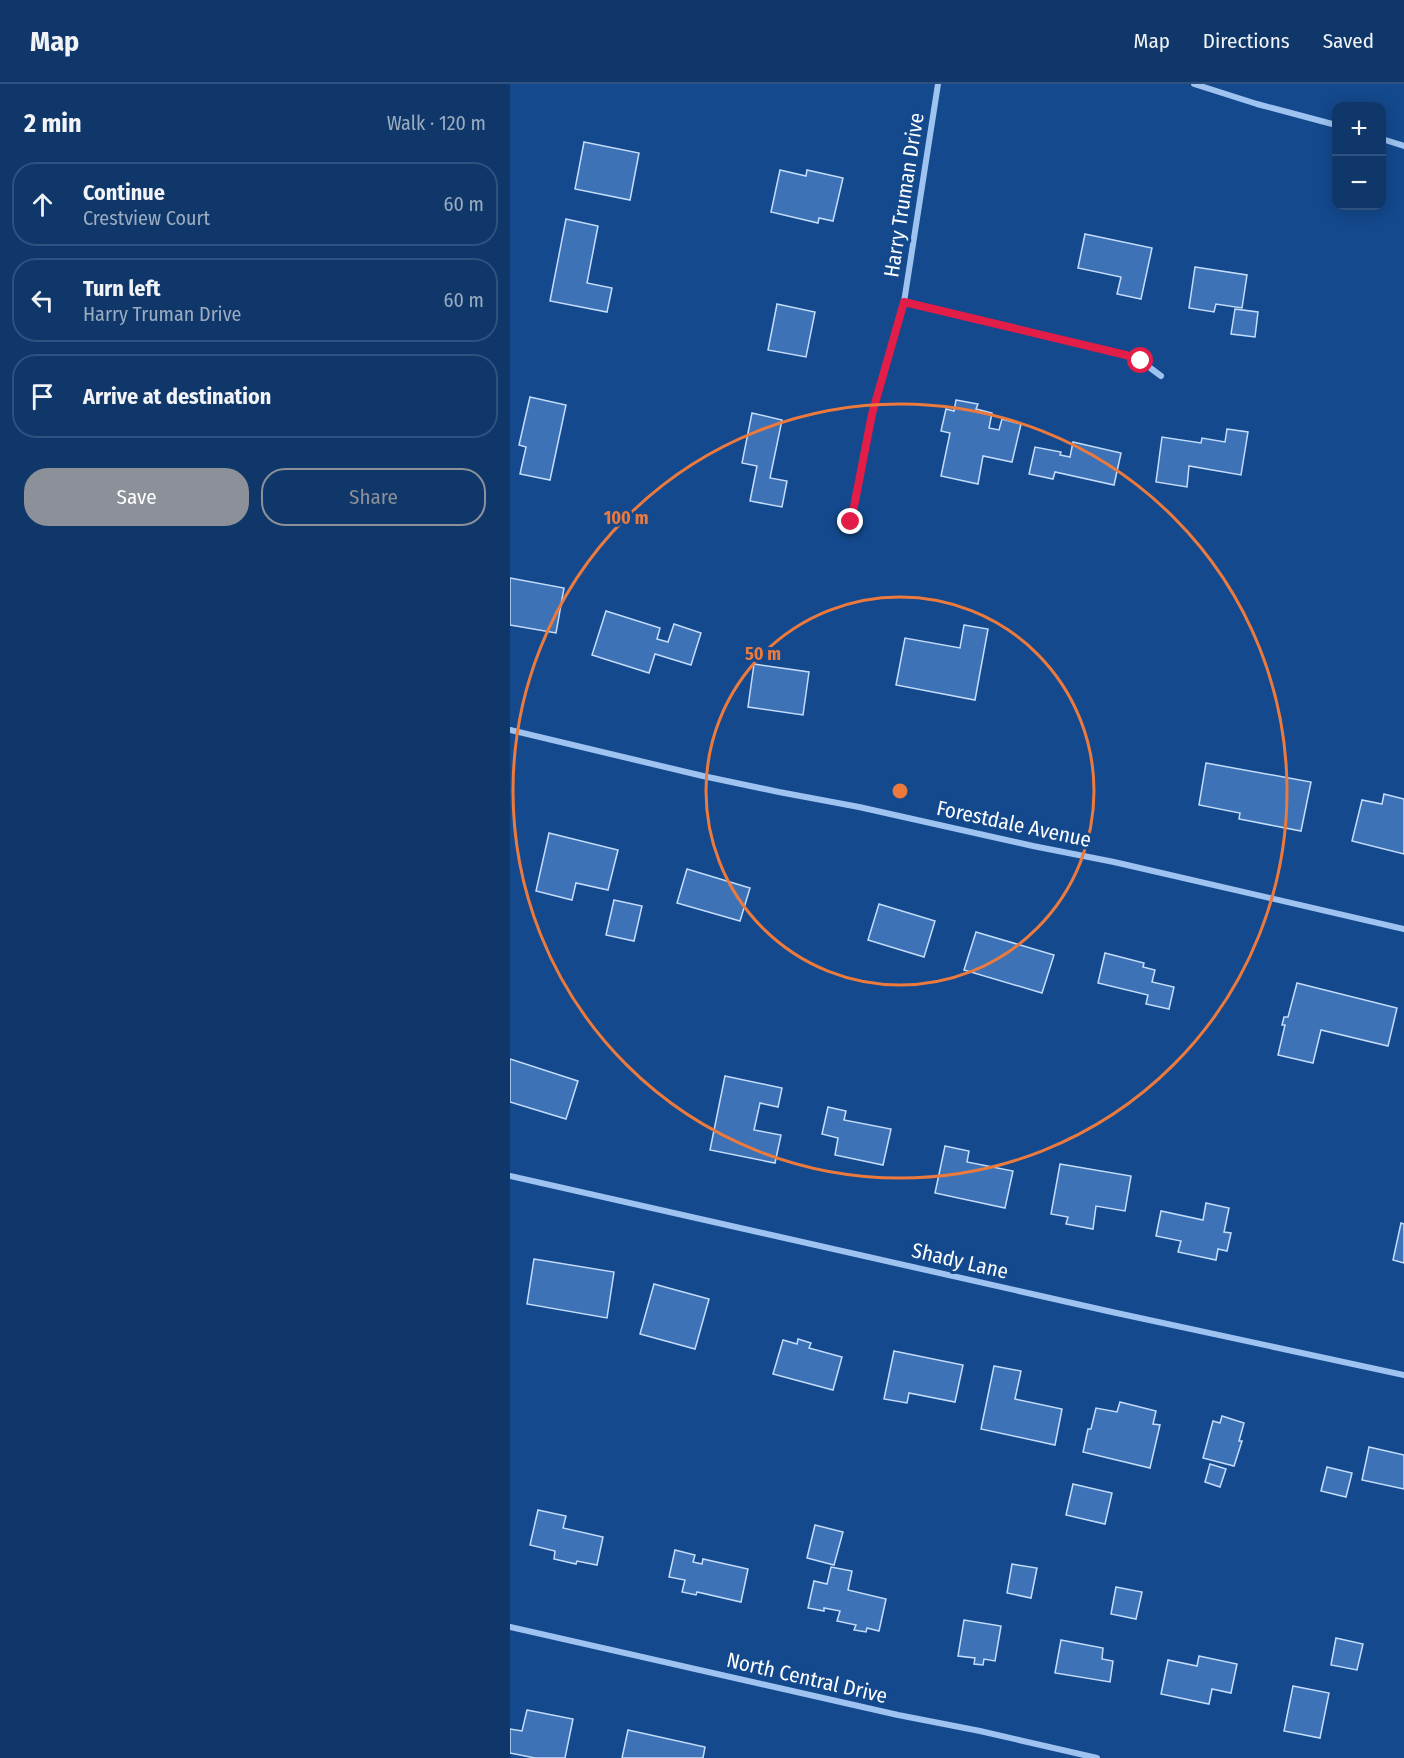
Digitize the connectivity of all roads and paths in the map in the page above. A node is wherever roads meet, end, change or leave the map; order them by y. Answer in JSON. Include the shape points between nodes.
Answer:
{"nodes":[{"id":1,"x":938,"y":84,"type":"edge"},
{"id":2,"x":1194,"y":84,"type":"edge"},
{"id":3,"x":1332,"y":124,"type":"edge"},
{"id":4,"x":1386,"y":140,"type":"edge"},
{"id":5,"x":1404,"y":146,"type":"edge"},
{"id":6,"x":904,"y":302,"type":"junction"},
{"id":7,"x":1161,"y":376,"type":"dead end"},
{"id":8,"x":851,"y":522,"type":"dead end"},
{"id":9,"x":510,"y":730,"type":"edge"},
{"id":10,"x":1404,"y":929,"type":"edge"},
{"id":11,"x":510,"y":1176,"type":"edge"},
{"id":12,"x":1404,"y":1375,"type":"edge"},
{"id":13,"x":510,"y":1627,"type":"edge"},
{"id":14,"x":1097,"y":1758,"type":"edge"}],
"edges":[{"from":1,"to":6,"type":"street","name":"Harry Truman Drive"},
{"from":2,"to":3,"type":"street"},
{"from":4,"to":5,"type":"street"},
{"from":6,"to":7,"type":"street","via":[[1126,355]]},
{"from":6,"to":8,"type":"street","name":"Harry Truman Drive","via":[[872,414]]},
{"from":9,"to":10,"type":"street","name":"Forestdale Avenue"},
{"from":11,"to":12,"type":"street","name":"Shady Lane"},
{"from":13,"to":14,"type":"street","name":"North Central Drive"}]}
